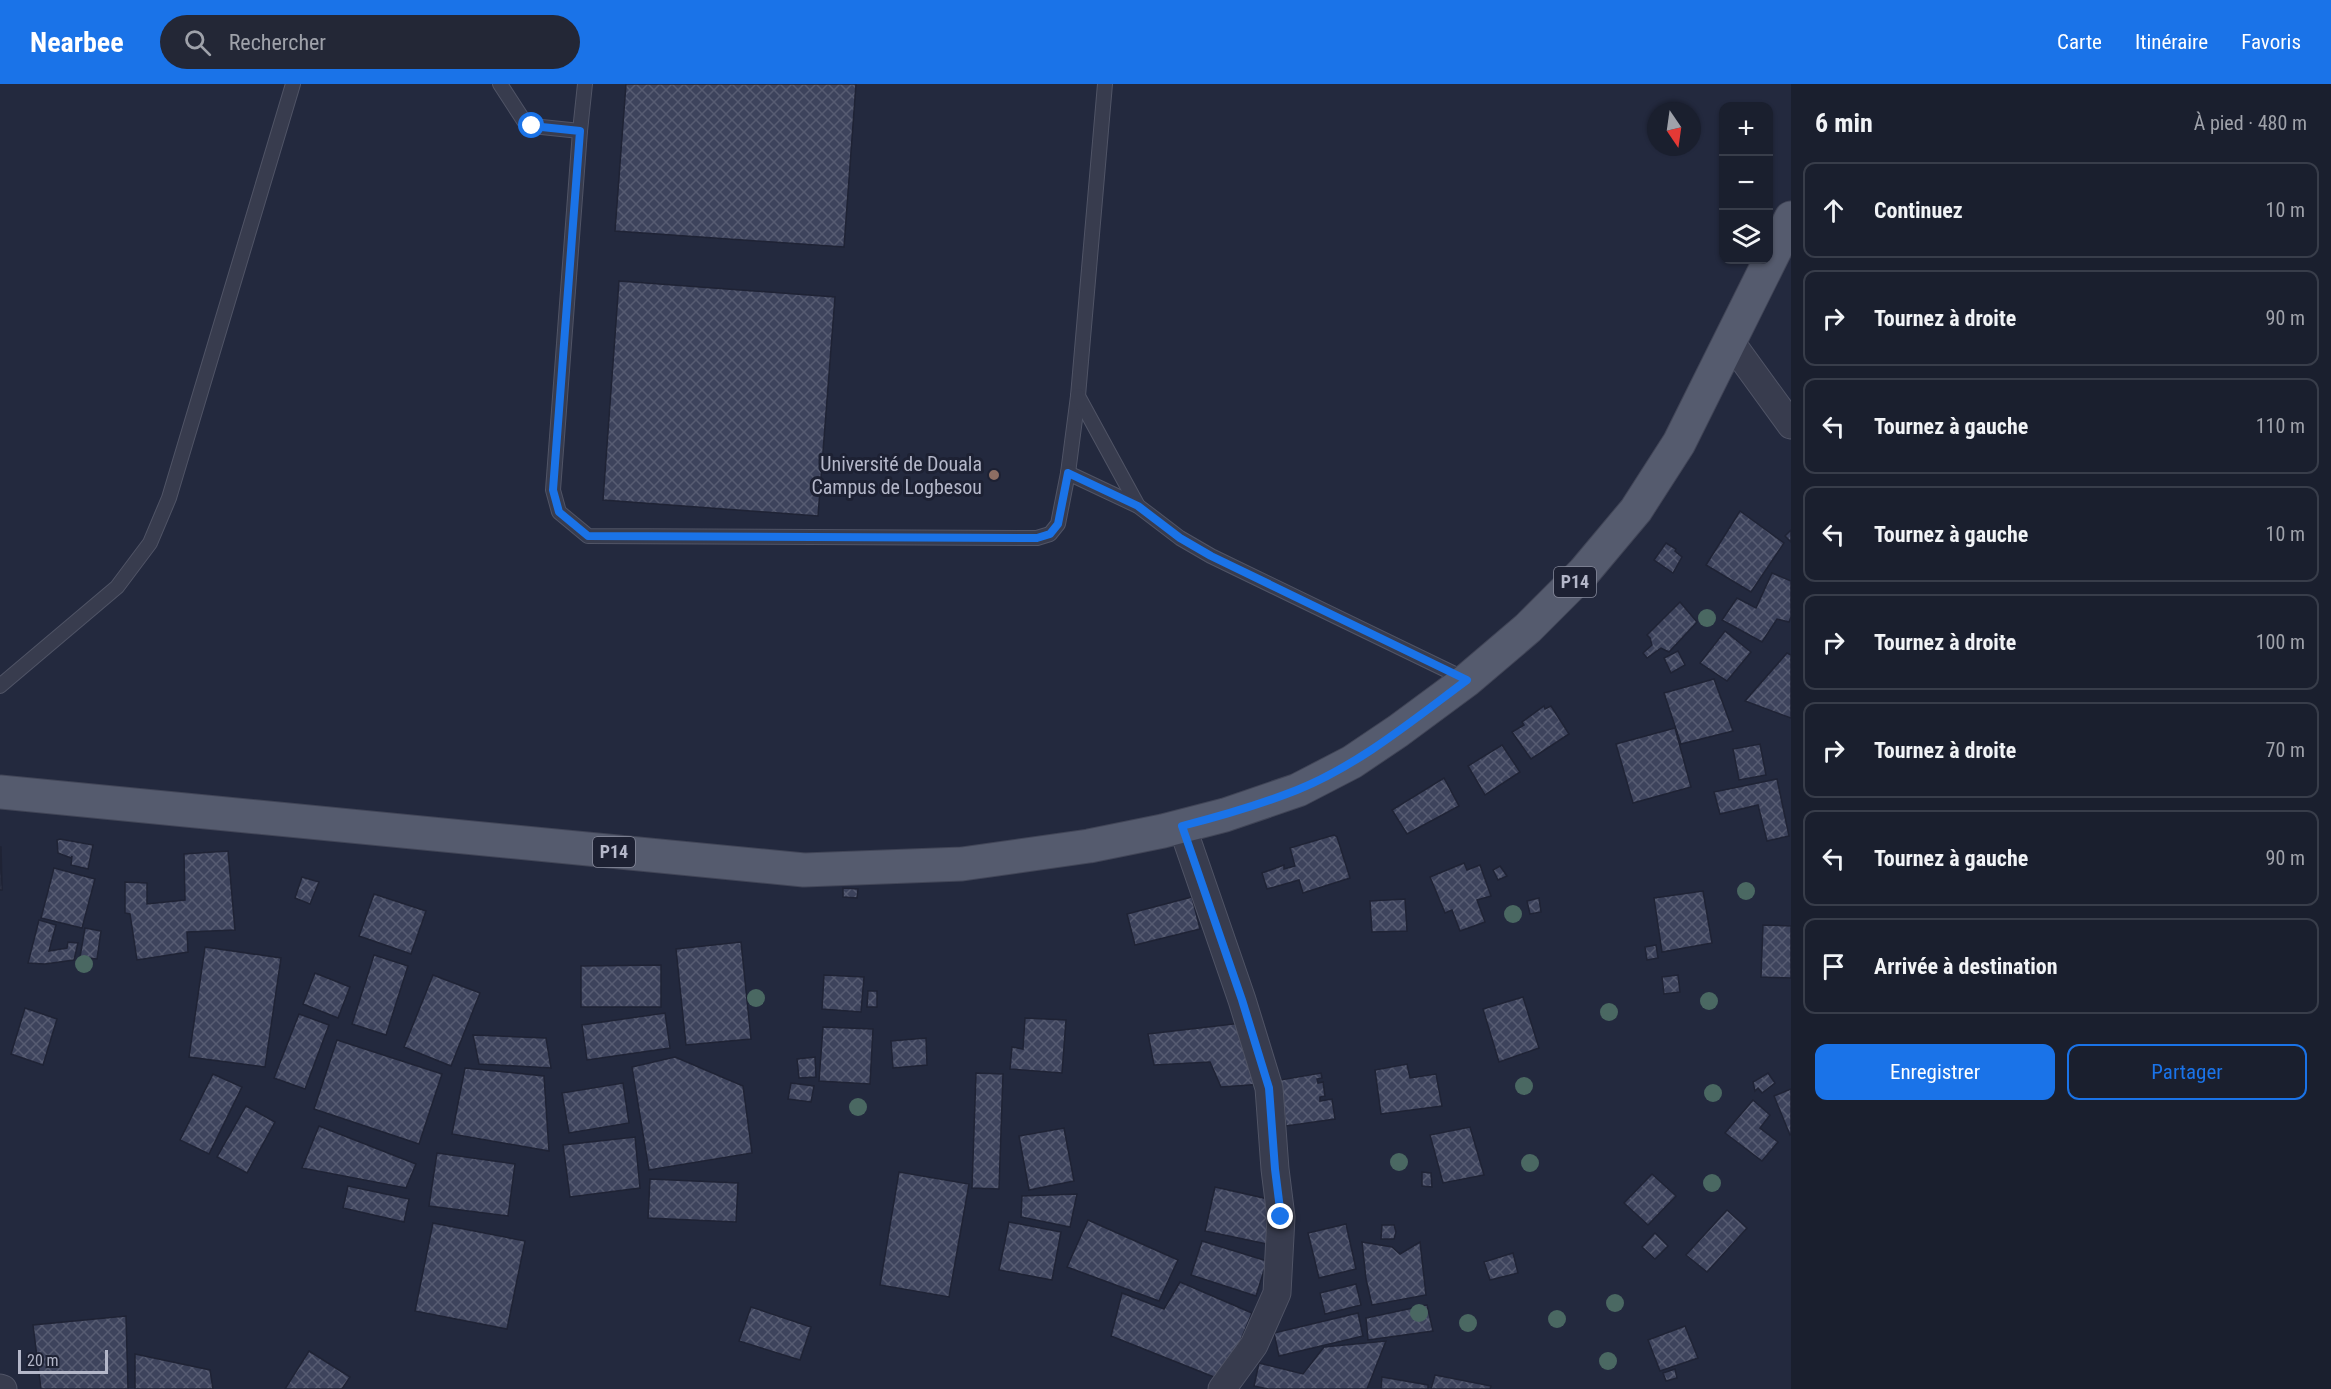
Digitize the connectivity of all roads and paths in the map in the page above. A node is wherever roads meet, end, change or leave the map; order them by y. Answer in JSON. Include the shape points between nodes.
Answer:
{"nodes":[{"id":1,"x":293,"y":84,"type":"edge"},
{"id":2,"x":500,"y":84,"type":"edge"},
{"id":3,"x":585,"y":84,"type":"edge"},
{"id":4,"x":1105,"y":84,"type":"edge"},
{"id":5,"x":580,"y":131,"type":"junction"},
{"id":6,"x":1791,"y":218,"type":"edge"},
{"id":7,"x":1730,"y":340,"type":"junction"},
{"id":8,"x":1078,"y":396,"type":"junction"},
{"id":9,"x":1791,"y":425,"type":"edge"},
{"id":10,"x":1068,"y":473,"type":"junction"},
{"id":11,"x":1138,"y":506,"type":"junction"},
{"id":12,"x":1467,"y":680,"type":"junction"},
{"id":13,"x":0,"y":687,"type":"edge"},
{"id":14,"x":0,"y":792,"type":"edge"},
{"id":15,"x":1182,"y":826,"type":"junction"},
{"id":16,"x":1222,"y":1389,"type":"edge"}],
"edges":[{"from":1,"to":13,"type":"lane","via":[[169,498],[150,543],[117,586]]},
{"from":2,"to":5,"type":"lane","via":[[524,121],[532,126]]},
{"from":3,"to":5,"type":"lane"},
{"from":4,"to":8,"type":"lane"},
{"from":5,"to":10,"type":"lane","via":[[553,490],[559,512],[588,536],[1037,538],[1050,534],[1058,524]]},
{"from":6,"to":7,"type":"main road","number":"P14"},
{"from":7,"to":9,"type":"street"},
{"from":7,"to":12,"type":"main road","number":"P14","via":[[1679,443],[1636,510],[1584,572],[1528,628]]},
{"from":8,"to":10,"type":"lane"},
{"from":8,"to":11,"type":"lane"},
{"from":10,"to":11,"type":"lane"},
{"from":11,"to":12,"type":"lane","via":[[1211,556]]},
{"from":12,"to":15,"type":"main road","number":"P14","via":[[1352,762],[1298,790]]},
{"from":14,"to":15,"type":"main road","number":"P14","via":[[804,870],[962,864],[1089,846]]},
{"from":15,"to":16,"type":"street","via":[[1269,1088],[1281,1217],[1277,1293],[1254,1346]]}]}
